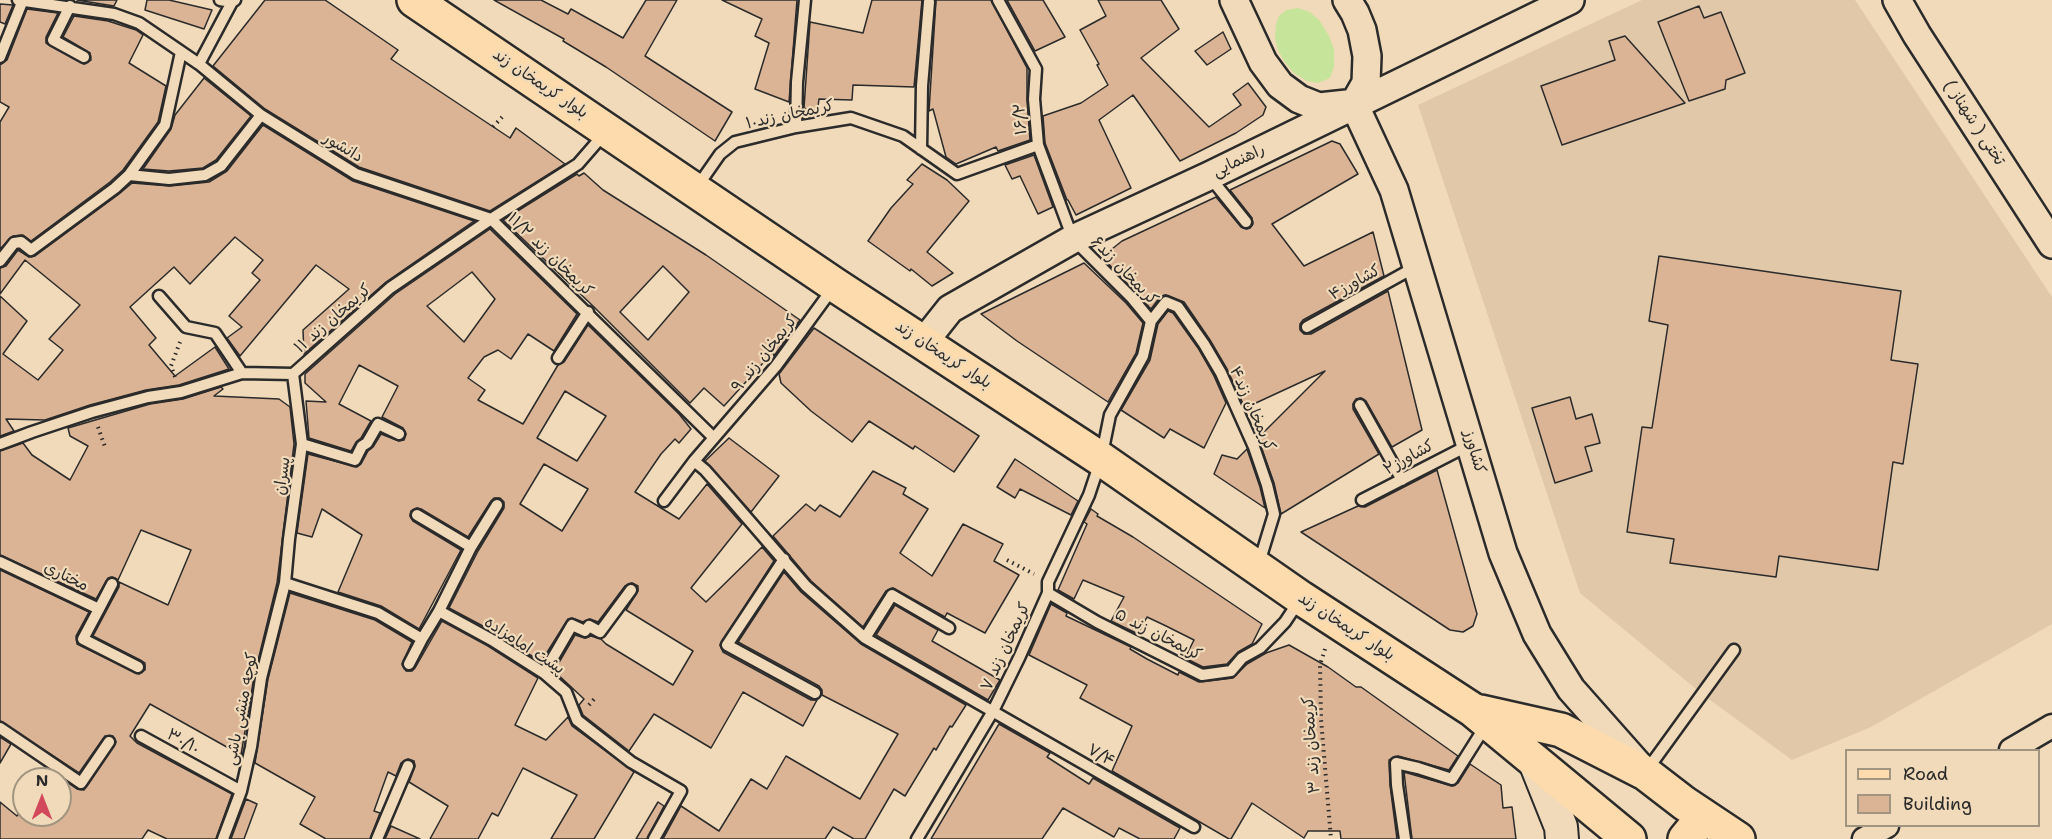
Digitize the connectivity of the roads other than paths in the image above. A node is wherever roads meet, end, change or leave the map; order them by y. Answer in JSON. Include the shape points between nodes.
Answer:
{"nodes":[{"id":1,"x":18,"y":0,"type":"edge"},
{"id":2,"x":23,"y":0,"type":"edge"},
{"id":3,"x":219,"y":0,"type":"edge"},
{"id":4,"x":805,"y":0,"type":"edge"},
{"id":5,"x":998,"y":0,"type":"edge"},
{"id":6,"x":1234,"y":0,"type":"edge"},
{"id":7,"x":1347,"y":0,"type":"edge"},
{"id":8,"x":1570,"y":0,"type":"edge"},
{"id":9,"x":1897,"y":0,"type":"edge"},
{"id":10,"x":234,"y":1,"type":"edge"},
{"id":11,"x":929,"y":2,"type":"dead end"},
{"id":12,"x":70,"y":6,"type":"junction"},
{"id":13,"x":431,"y":7,"type":"edge"},
{"id":14,"x":181,"y":52,"type":"junction"},
{"id":15,"x":0,"y":57,"type":"edge"},
{"id":16,"x":84,"y":57,"type":"dead end"},
{"id":17,"x":199,"y":64,"type":"junction"},
{"id":18,"x":1354,"y":104,"type":"junction"},
{"id":19,"x":261,"y":115,"type":"junction"},
{"id":20,"x":796,"y":127,"type":"junction"},
{"id":21,"x":608,"y":130,"type":"junction"},
{"id":22,"x":1038,"y":145,"type":"junction"},
{"id":23,"x":921,"y":149,"type":"junction"},
{"id":24,"x":129,"y":175,"type":"junction"},
{"id":25,"x":1209,"y":176,"type":"junction"},
{"id":26,"x":695,"y":189,"type":"junction"},
{"id":27,"x":491,"y":219,"type":"junction"},
{"id":28,"x":1246,"y":222,"type":"dead end"},
{"id":29,"x":1072,"y":239,"type":"junction"},
{"id":30,"x":2052,"y":244,"type":"edge"},
{"id":31,"x":0,"y":261,"type":"edge"},
{"id":32,"x":1417,"y":266,"type":"junction"},
{"id":33,"x":835,"y":285,"type":"junction"},
{"id":34,"x":159,"y":296,"type":"dead end"},
{"id":35,"x":588,"y":312,"type":"junction"},
{"id":36,"x":1151,"y":321,"type":"junction"},
{"id":37,"x":1307,"y":327,"type":"dead end"},
{"id":38,"x":923,"y":343,"type":"junction"},
{"id":39,"x":558,"y":358,"type":"dead end"},
{"id":40,"x":243,"y":373,"type":"junction"},
{"id":41,"x":293,"y":375,"type":"junction"},
{"id":42,"x":1360,"y":405,"type":"dead end"},
{"id":43,"x":399,"y":434,"type":"dead end"},
{"id":44,"x":714,"y":438,"type":"junction"},
{"id":45,"x":1472,"y":443,"type":"junction"},
{"id":46,"x":0,"y":444,"type":"edge"},
{"id":47,"x":302,"y":444,"type":"junction"},
{"id":48,"x":1101,"y":459,"type":"junction"},
{"id":49,"x":694,"y":461,"type":"junction"},
{"id":50,"x":1402,"y":480,"type":"junction"},
{"id":51,"x":1362,"y":500,"type":"dead end"},
{"id":52,"x":664,"y":501,"type":"dead end"},
{"id":53,"x":497,"y":505,"type":"dead end"},
{"id":54,"x":417,"y":514,"type":"dead end"},
{"id":55,"x":471,"y":547,"type":"junction"},
{"id":56,"x":783,"y":559,"type":"junction"},
{"id":57,"x":0,"y":562,"type":"edge"},
{"id":58,"x":1258,"y":568,"type":"junction"},
{"id":59,"x":285,"y":583,"type":"junction"},
{"id":60,"x":111,"y":584,"type":"dead end"},
{"id":61,"x":1048,"y":587,"type":"junction"},
{"id":62,"x":632,"y":590,"type":"dead end"},
{"id":63,"x":1301,"y":598,"type":"junction"},
{"id":64,"x":99,"y":609,"type":"junction"},
{"id":65,"x":440,"y":611,"type":"junction"},
{"id":66,"x":949,"y":628,"type":"dead end"},
{"id":67,"x":865,"y":638,"type":"junction"},
{"id":68,"x":422,"y":639,"type":"junction"},
{"id":69,"x":1734,"y":650,"type":"dead end"},
{"id":70,"x":409,"y":664,"type":"dead end"},
{"id":71,"x":138,"y":667,"type":"dead end"},
{"id":72,"x":544,"y":673,"type":"junction"},
{"id":73,"x":815,"y":693,"type":"dead end"},
{"id":74,"x":993,"y":711,"type":"junction"},
{"id":75,"x":1480,"y":716,"type":"junction"},
{"id":76,"x":2052,"y":726,"type":"edge"},
{"id":77,"x":0,"y":728,"type":"edge"},
{"id":78,"x":141,"y":736,"type":"dead end"},
{"id":79,"x":109,"y":742,"type":"dead end"},
{"id":80,"x":2013,"y":749,"type":"edge"},
{"id":81,"x":1535,"y":762,"type":"junction"},
{"id":82,"x":408,"y":766,"type":"dead end"},
{"id":83,"x":1645,"y":773,"type":"junction"},
{"id":84,"x":241,"y":791,"type":"junction"},
{"id":85,"x":1194,"y":827,"type":"dead end"},
{"id":86,"x":1884,"y":827,"type":"edge"},
{"id":87,"x":1694,"y":828,"type":"edge"},
{"id":88,"x":223,"y":839,"type":"edge"},
{"id":89,"x":377,"y":839,"type":"edge"},
{"id":90,"x":654,"y":839,"type":"edge"},
{"id":91,"x":917,"y":839,"type":"edge"},
{"id":92,"x":1405,"y":839,"type":"edge"},
{"id":93,"x":1562,"y":839,"type":"edge"},
{"id":94,"x":1629,"y":839,"type":"edge"},
{"id":95,"x":1737,"y":839,"type":"edge"},
{"id":96,"x":1864,"y":839,"type":"edge"}],
"edges":[{"from":1,"to":2,"type":"lane","name":"دانشور"},
{"from":2,"to":12,"type":"lane","name":"دانشور"},
{"from":2,"to":15,"type":"lane"},
{"from":3,"to":10,"type":"lane"},
{"from":4,"to":20,"type":"lane"},
{"from":5,"to":22,"type":"lane","name":"۱۶/۲","via":[[1036,69]]},
{"from":6,"to":18,"type":"street","via":[[1263,62],[1280,84],[1299,99],[1319,107]]},
{"from":7,"to":18,"type":"street","via":[[1362,30],[1367,56],[1366,83]]},
{"from":8,"to":18,"type":"street","name":"راهنمایی"},
{"from":9,"to":30,"type":"street","name":"تختی ( شهناز )"},
{"from":10,"to":17,"type":"lane"},
{"from":11,"to":23,"type":"lane"},
{"from":12,"to":14,"type":"lane","name":"دانشور","via":[[139,23]]},
{"from":12,"to":16,"type":"lane","via":[[53,40]]},
{"from":13,"to":21,"type":"main road","name":"بلوار کریمخان زند"},
{"from":14,"to":17,"type":"lane","name":"دانشور"},
{"from":14,"to":24,"type":"lane","via":[[165,125]]},
{"from":17,"to":19,"type":"lane","name":"دانشور"},
{"from":18,"to":25,"type":"street","name":"راهنمایی"},
{"from":18,"to":32,"type":"street","name":"کشاورز","via":[[1394,190]]},
{"from":19,"to":24,"type":"lane","via":[[221,166],[205,175],[169,179]]},
{"from":19,"to":27,"type":"lane","name":"دانشور","via":[[356,174]]},
{"from":20,"to":23,"type":"lane","name":"کریمخان زند۱۰","via":[[851,118],[903,136]]},
{"from":20,"to":26,"type":"lane","name":"کریمخان زند۱۰","via":[[735,142],[720,154]]},
{"from":21,"to":26,"type":"main road","name":"بلوار کریمخان زند"},
{"from":21,"to":27,"type":"lane","name":"کریمخان زند ۱۱","via":[[578,164]]},
{"from":22,"to":23,"type":"lane","name":"کریمخان زند۱۰","via":[[957,174]]},
{"from":22,"to":29,"type":"lane","name":"۱۶/۲"},
{"from":24,"to":31,"type":"lane","via":[[31,250],[21,242],[14,243]]},
{"from":25,"to":28,"type":"lane"},
{"from":25,"to":29,"type":"street","name":"راهنمایی"},
{"from":26,"to":33,"type":"main road","name":"بلوار کریمخان زند"},
{"from":27,"to":35,"type":"lane","name":"کریمخان زند ۱۱/۲"},
{"from":27,"to":41,"type":"lane","name":"کریمخان زند ۱۱","via":[[390,288]]},
{"from":29,"to":36,"type":"lane","name":"کریمخان زند۶"},
{"from":29,"to":38,"type":"street","name":"راهنمایی","via":[[950,309]]},
{"from":32,"to":37,"type":"lane","name":"کشاورز۴"},
{"from":32,"to":45,"type":"street","name":"کشاورز"},
{"from":33,"to":38,"type":"main road","name":"بلوار کریمخان زند"},
{"from":33,"to":44,"type":"lane","name":"کریمخان زند ۹","via":[[776,366]]},
{"from":34,"to":40,"type":"lane","via":[[186,327],[215,333]]},
{"from":35,"to":39,"type":"lane"},
{"from":35,"to":44,"type":"lane","name":"کریمخان زند ۱۱/۲"},
{"from":36,"to":48,"type":"lane","name":"کریمخان زند۶","via":[[1143,356],[1110,414]]},
{"from":36,"to":58,"type":"lane","name":"کریمخان زند۴","via":[[1166,302],[1178,307],[1221,373],[1254,447],[1274,514]]},
{"from":38,"to":48,"type":"main road","name":"بلوار کریمخان زند"},
{"from":40,"to":41,"type":"lane","name":"کریمخان زند ۱۱"},
{"from":40,"to":46,"type":"lane","name":"کریمخان زند ۱۱","via":[[92,412]]},
{"from":41,"to":47,"type":"lane","name":"پسران"},
{"from":42,"to":50,"type":"lane"},
{"from":43,"to":47,"type":"lane","via":[[378,424],[355,460]]},
{"from":44,"to":49,"type":"lane","name":"کریمخان زند ۹"},
{"from":45,"to":50,"type":"lane","name":"کشاورز۲"},
{"from":45,"to":83,"type":"street","name":"کشاورز","via":[[1503,553],[1537,634],[1571,688]]},
{"from":47,"to":59,"type":"lane","name":"پسران"},
{"from":48,"to":58,"type":"main road","name":"بلوار کریمخان زند"},
{"from":48,"to":61,"type":"lane","name":"کریمخان زند ۷"},
{"from":49,"to":52,"type":"lane","name":"کریمخان زند ۹"},
{"from":49,"to":56,"type":"lane","name":"۷/۴"},
{"from":50,"to":51,"type":"lane","name":"کشاورز۲"},
{"from":53,"to":55,"type":"lane"},
{"from":54,"to":55,"type":"lane"},
{"from":55,"to":65,"type":"lane"},
{"from":56,"to":67,"type":"lane","name":"۷/۴","via":[[806,586]]},
{"from":56,"to":73,"type":"lane","via":[[728,645]]},
{"from":57,"to":64,"type":"lane","name":"مختاری"},
{"from":58,"to":63,"type":"main road","name":"بلوار کریمخان زند"},
{"from":59,"to":68,"type":"lane","via":[[378,613]]},
{"from":59,"to":84,"type":"lane","name":"کوچه منشی باشی","via":[[261,678]]},
{"from":60,"to":64,"type":"lane"},
{"from":61,"to":63,"type":"lane","name":"کریمخان زند ۵","via":[[1097,622],[1202,675],[1231,671],[1277,631]]},
{"from":61,"to":74,"type":"lane","name":"کریمخان زند ۷"},
{"from":62,"to":72,"type":"lane","via":[[600,632],[589,626],[585,631],[572,625]]},
{"from":63,"to":75,"type":"main road","name":"بلوار کریمخان زند"},
{"from":64,"to":71,"type":"lane","name":"مختاری","via":[[83,639]]},
{"from":65,"to":68,"type":"lane"},
{"from":65,"to":72,"type":"lane","name":"پشت امامزاده"},
{"from":66,"to":67,"type":"lane","via":[[892,595]]},
{"from":67,"to":74,"type":"lane","name":"۷/۴"},
{"from":68,"to":70,"type":"lane"},
{"from":69,"to":83,"type":"lane"},
{"from":72,"to":90,"type":"lane","name":"پشت امامزاده","via":[[566,692],[576,720],[631,762],[681,791]]},
{"from":74,"to":85,"type":"lane","name":"۷/۴"},
{"from":74,"to":91,"type":"lane","name":"کریمخان زند ۷"},
{"from":75,"to":81,"type":"main road","name":"بلوار کریمخان زند"},
{"from":75,"to":83,"type":"main road","name":"بلوار کریمخان زند","via":[[1561,730]]},
{"from":75,"to":92,"type":"lane","via":[[1452,779],[1396,763]]},
{"from":76,"to":80,"type":"street"},
{"from":77,"to":79,"type":"lane","via":[[81,783]]},
{"from":78,"to":84,"type":"lane","name":"۳۰/۱۰"},
{"from":81,"to":93,"type":"main road","via":[[1561,827]]},
{"from":81,"to":94,"type":"main road","name":"بلوار کریمخان زند"},
{"from":82,"to":89,"type":"lane"},
{"from":83,"to":87,"type":"main road","name":"بلوار کریمخان زند"},
{"from":84,"to":88,"type":"lane","name":"کوچه منشی باشی"},
{"from":86,"to":96,"type":"street"},
{"from":87,"to":95,"type":"main road","name":"بلوار کریمخان زند"}]}
